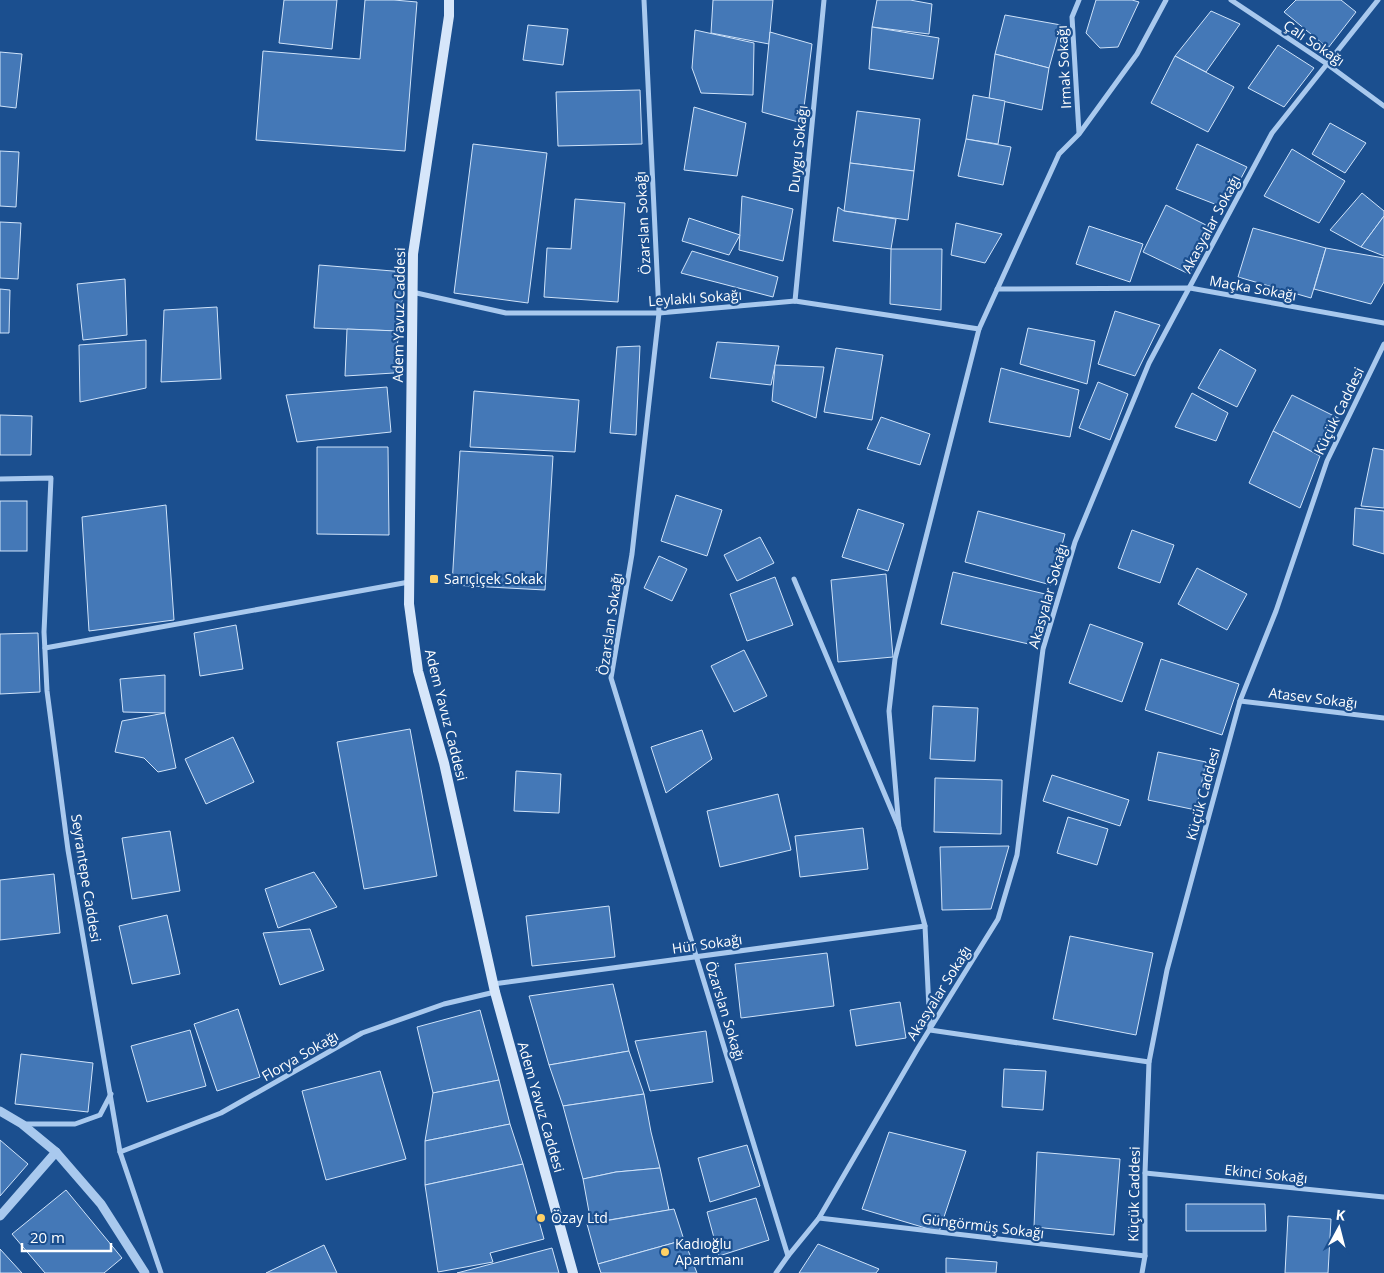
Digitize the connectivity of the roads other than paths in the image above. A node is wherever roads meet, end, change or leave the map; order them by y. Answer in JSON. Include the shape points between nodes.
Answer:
{"nodes":[{"id":1,"x":449,"y":0,"type":"edge"},
{"id":2,"x":644,"y":0,"type":"edge"},
{"id":3,"x":824,"y":0,"type":"edge"},
{"id":4,"x":1079,"y":0,"type":"edge"},
{"id":5,"x":1166,"y":0,"type":"edge"},
{"id":6,"x":1232,"y":0,"type":"edge"},
{"id":7,"x":1378,"y":0,"type":"edge"},
{"id":8,"x":1327,"y":64,"type":"junction"},
{"id":9,"x":1384,"y":106,"type":"edge"},
{"id":10,"x":1079,"y":134,"type":"junction"},
{"id":11,"x":1190,"y":288,"type":"junction"},
{"id":12,"x":997,"y":289,"type":"junction"},
{"id":13,"x":412,"y":292,"type":"junction"},
{"id":14,"x":795,"y":301,"type":"junction"},
{"id":15,"x":659,"y":313,"type":"junction"},
{"id":16,"x":1384,"y":323,"type":"edge"},
{"id":17,"x":979,"y":330,"type":"junction"},
{"id":18,"x":1384,"y":344,"type":"edge"},
{"id":19,"x":0,"y":479,"type":"edge"},
{"id":20,"x":794,"y":579,"type":"dead end"},
{"id":21,"x":410,"y":582,"type":"junction"},
{"id":22,"x":45,"y":648,"type":"junction"},
{"id":23,"x":1240,"y":701,"type":"junction"},
{"id":24,"x":1384,"y":718,"type":"edge"},
{"id":25,"x":899,"y":828,"type":"junction"},
{"id":26,"x":925,"y":926,"type":"junction"},
{"id":27,"x":696,"y":957,"type":"junction"},
{"id":28,"x":494,"y":988,"type":"junction"},
{"id":29,"x":930,"y":1030,"type":"junction"},
{"id":30,"x":1149,"y":1062,"type":"junction"},
{"id":31,"x":111,"y":1094,"type":"junction"},
{"id":32,"x":0,"y":1111,"type":"edge"},
{"id":33,"x":22,"y":1124,"type":"junction"},
{"id":34,"x":56,"y":1152,"type":"junction"},
{"id":35,"x":120,"y":1152,"type":"junction"},
{"id":36,"x":1145,"y":1173,"type":"junction"},
{"id":37,"x":1384,"y":1197,"type":"edge"},
{"id":38,"x":0,"y":1216,"type":"edge"},
{"id":39,"x":819,"y":1218,"type":"junction"},
{"id":40,"x":788,"y":1256,"type":"junction"},
{"id":41,"x":1145,"y":1256,"type":"junction"},
{"id":42,"x":145,"y":1273,"type":"edge"},
{"id":43,"x":161,"y":1273,"type":"edge"},
{"id":44,"x":573,"y":1273,"type":"edge"},
{"id":45,"x":776,"y":1273,"type":"edge"},
{"id":46,"x":1142,"y":1273,"type":"edge"}],
"edges":[{"from":1,"to":13,"type":"main road","name":"Adem Yavuz Caddesi","via":[[413,254]]},
{"from":2,"to":15,"type":"street","name":"Özarslan Sokağı"},
{"from":3,"to":14,"type":"street","name":"Duygu Sokağı"},
{"from":4,"to":10,"type":"street","name":"Irmak Sokağı","via":[[1072,17]]},
{"from":5,"to":10,"type":"street","via":[[1137,54]]},
{"from":6,"to":8,"type":"street","name":"Çalı Sokağı"},
{"from":7,"to":8,"type":"street","name":"Akasyalar Sokağı"},
{"from":8,"to":9,"type":"street","name":"Çalı Sokağı"},
{"from":8,"to":11,"type":"street","name":"Akasyalar Sokağı","via":[[1272,133]]},
{"from":10,"to":12,"type":"street","via":[[1059,154]]},
{"from":11,"to":12,"type":"street","name":"Maçka Sokağı"},
{"from":11,"to":16,"type":"street","name":"Maçka Sokağı"},
{"from":11,"to":29,"type":"street","name":"Akasyalar Sokağı","via":[[1149,363],[1075,542],[1043,649],[1017,854],[998,919]]},
{"from":12,"to":17,"type":"street"},
{"from":13,"to":15,"type":"street","name":"Leylaklı Sokağı","via":[[506,313]]},
{"from":13,"to":21,"type":"main road","name":"Adem Yavuz Caddesi"},
{"from":14,"to":15,"type":"street","name":"Leylaklı Sokağı"},
{"from":14,"to":17,"type":"street","name":"Leylaklı Sokağı"},
{"from":15,"to":27,"type":"street","name":"Özarslan Sokağı","via":[[632,554],[611,678]]},
{"from":17,"to":25,"type":"street","via":[[895,659],[889,711]]},
{"from":18,"to":23,"type":"street","name":"Küçük Caddesi","via":[[1327,461],[1276,611]]},
{"from":19,"to":22,"type":"street","name":"Seyrantepe Caddesi","via":[[51,478]]},
{"from":20,"to":25,"type":"street"},
{"from":21,"to":22,"type":"street"},
{"from":21,"to":28,"type":"main road","name":"Adem Yavuz Caddesi","via":[[409,604],[418,671],[444,763]]},
{"from":22,"to":31,"type":"street","name":"Seyrantepe Caddesi","via":[[47,691],[68,850]]},
{"from":23,"to":24,"type":"street","name":"Atasev Sokağı"},
{"from":23,"to":30,"type":"street","name":"Küçük Caddesi","via":[[1167,970]]},
{"from":25,"to":26,"type":"street"},
{"from":26,"to":27,"type":"street","name":"Hür Sokağı"},
{"from":26,"to":29,"type":"street"},
{"from":27,"to":28,"type":"street","name":"Hür Sokağı"},
{"from":27,"to":40,"type":"street","name":"Özarslan Sokağı"},
{"from":28,"to":35,"type":"street","name":"Florya Sokağı","via":[[362,1033],[221,1113]]},
{"from":28,"to":44,"type":"main road","name":"Adem Yavuz Caddesi"},
{"from":29,"to":30,"type":"street"},
{"from":29,"to":39,"type":"street","name":"Akasyalar Sokağı"},
{"from":30,"to":36,"type":"street","name":"Küçük Caddesi"},
{"from":31,"to":33,"type":"street","via":[[100,1115],[75,1124]]},
{"from":31,"to":35,"type":"street","name":"Seyrantepe Caddesi"},
{"from":32,"to":33,"type":"street"},
{"from":33,"to":34,"type":"street"},
{"from":34,"to":38,"type":"street"},
{"from":34,"to":42,"type":"street","via":[[101,1204]]},
{"from":35,"to":43,"type":"street","name":"Seyrantepe Caddesi"},
{"from":36,"to":37,"type":"street","name":"Ekinci Sokağı"},
{"from":36,"to":41,"type":"street","name":"Küçük Caddesi"},
{"from":39,"to":40,"type":"street","name":"Akasyalar Sokağı"},
{"from":39,"to":41,"type":"street","name":"Güngörmüş Sokağı"},
{"from":40,"to":45,"type":"street","name":"Akasyalar Sokağı"},
{"from":41,"to":46,"type":"street","name":"Küçük Caddesi"}]}
